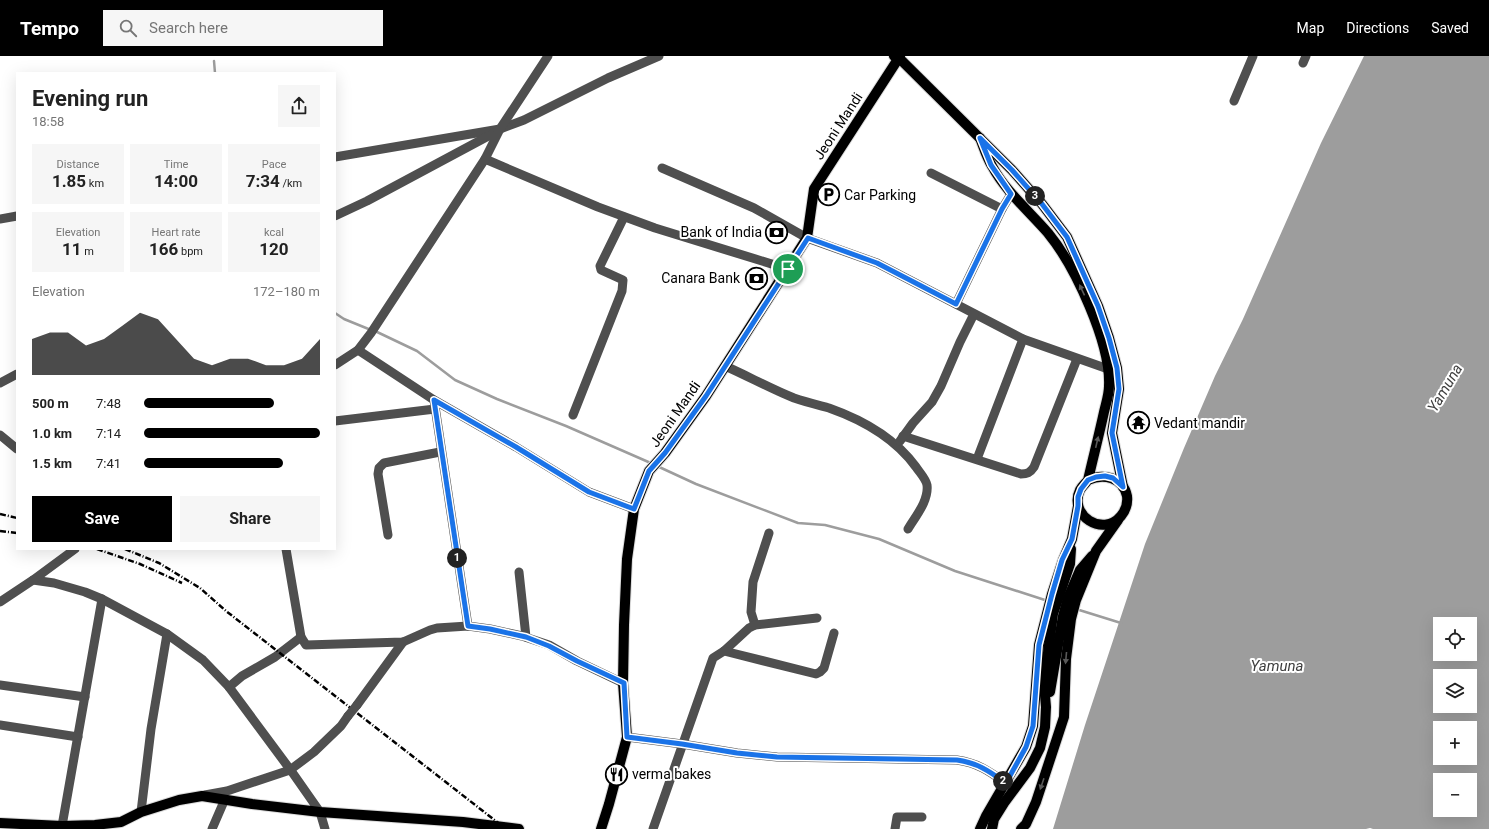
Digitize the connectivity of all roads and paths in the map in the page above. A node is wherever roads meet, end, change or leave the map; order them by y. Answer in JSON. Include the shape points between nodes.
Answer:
{"nodes":[{"id":1,"x":548,"y":56,"type":"edge"},
{"id":2,"x":660,"y":56,"type":"edge"},
{"id":3,"x":1253,"y":56,"type":"edge"},
{"id":4,"x":898,"y":57,"type":"edge"},
{"id":5,"x":1234,"y":101,"type":"dead end"},
{"id":6,"x":500,"y":129,"type":"junction"},
{"id":7,"x":980,"y":138,"type":"junction"},
{"id":8,"x":336,"y":158,"type":"edge"},
{"id":9,"x":484,"y":159,"type":"junction"},
{"id":10,"x":662,"y":168,"type":"dead end"},
{"id":11,"x":931,"y":173,"type":"dead end"},
{"id":12,"x":1011,"y":194,"type":"junction"},
{"id":13,"x":1002,"y":209,"type":"junction"},
{"id":14,"x":16,"y":216,"type":"edge"},
{"id":15,"x":336,"y":216,"type":"edge"},
{"id":16,"x":624,"y":217,"type":"junction"},
{"id":17,"x":0,"y":219,"type":"edge"},
{"id":18,"x":808,"y":238,"type":"junction"},
{"id":19,"x":788,"y":269,"type":"junction"},
{"id":20,"x":956,"y":304,"type":"junction"},
{"id":21,"x":974,"y":314,"type":"junction"},
{"id":22,"x":1023,"y":339,"type":"junction"},
{"id":23,"x":358,"y":350,"type":"junction"},
{"id":24,"x":1076,"y":359,"type":"junction"},
{"id":25,"x":336,"y":364,"type":"edge"},
{"id":26,"x":725,"y":366,"type":"junction"},
{"id":27,"x":1108,"y":369,"type":"junction"},
{"id":28,"x":16,"y":375,"type":"edge"},
{"id":29,"x":0,"y":383,"type":"edge"},
{"id":30,"x":434,"y":405,"type":"junction"},
{"id":31,"x":573,"y":415,"type":"dead end"},
{"id":32,"x":336,"y":421,"type":"edge"},
{"id":33,"x":0,"y":435,"type":"edge"},
{"id":34,"x":903,"y":436,"type":"junction"},
{"id":35,"x":897,"y":445,"type":"junction"},
{"id":36,"x":16,"y":448,"type":"edge"},
{"id":37,"x":440,"y":452,"type":"junction"},
{"id":38,"x":977,"y":459,"type":"junction"},
{"id":39,"x":1088,"y":480,"type":"junction"},
{"id":40,"x":1123,"y":487,"type":"junction"},
{"id":41,"x":1078,"y":506,"type":"junction"},
{"id":42,"x":634,"y":509,"type":"junction"},
{"id":43,"x":1118,"y":520,"type":"junction"},
{"id":44,"x":908,"y":529,"type":"dead end"},
{"id":45,"x":769,"y":533,"type":"dead end"},
{"id":46,"x":388,"y":535,"type":"dead end"},
{"id":47,"x":74,"y":550,"type":"edge"},
{"id":48,"x":286,"y":550,"type":"edge"},
{"id":49,"x":519,"y":572,"type":"dead end"},
{"id":50,"x":33,"y":580,"type":"junction"},
{"id":51,"x":1064,"y":597,"type":"junction"},
{"id":52,"x":102,"y":599,"type":"junction"},
{"id":53,"x":0,"y":602,"type":"edge"},
{"id":54,"x":1058,"y":615,"type":"junction"},
{"id":55,"x":818,"y":618,"type":"dead end"},
{"id":56,"x":755,"y":625,"type":"junction"},
{"id":57,"x":468,"y":626,"type":"junction"},
{"id":58,"x":834,"y":633,"type":"dead end"},
{"id":59,"x":167,"y":634,"type":"junction"},
{"id":60,"x":301,"y":636,"type":"junction"},
{"id":61,"x":526,"y":637,"type":"junction"},
{"id":62,"x":403,"y":642,"type":"junction"},
{"id":63,"x":724,"y":651,"type":"junction"},
{"id":64,"x":624,"y":683,"type":"junction"},
{"id":65,"x":0,"y":685,"type":"edge"},
{"id":66,"x":229,"y":687,"type":"junction"},
{"id":67,"x":85,"y":697,"type":"junction"},
{"id":68,"x":0,"y":724,"type":"edge"},
{"id":69,"x":78,"y":737,"type":"junction"},
{"id":70,"x":627,"y":737,"type":"junction"},
{"id":71,"x":682,"y":744,"type":"junction"},
{"id":72,"x":290,"y":770,"type":"junction"},
{"id":73,"x":1006,"y":783,"type":"junction"},
{"id":74,"x":202,"y":796,"type":"junction"},
{"id":75,"x":225,"y":799,"type":"junction"},
{"id":76,"x":141,"y":812,"type":"junction"},
{"id":77,"x":320,"y":812,"type":"junction"},
{"id":78,"x":131,"y":817,"type":"junction"},
{"id":79,"x":922,"y":817,"type":"dead end"},
{"id":80,"x":0,"y":823,"type":"edge"},
{"id":81,"x":62,"y":826,"type":"junction"},
{"id":82,"x":4,"y":829,"type":"edge"},
{"id":83,"x":122,"y":829,"type":"edge"},
{"id":84,"x":212,"y":829,"type":"edge"},
{"id":85,"x":325,"y":829,"type":"edge"},
{"id":86,"x":519,"y":829,"type":"edge"},
{"id":87,"x":601,"y":829,"type":"edge"},
{"id":88,"x":653,"y":829,"type":"edge"},
{"id":89,"x":895,"y":829,"type":"edge"},
{"id":90,"x":980,"y":829,"type":"edge"},
{"id":91,"x":992,"y":829,"type":"edge"},
{"id":92,"x":1021,"y":829,"type":"edge"}],
"edges":[{"from":1,"to":6,"type":"street"},
{"from":2,"to":6,"type":"street"},
{"from":3,"to":5,"type":"street"},
{"from":4,"to":7,"type":"main road"},
{"from":4,"to":18,"type":"main road","name":"Jeoni Mandi","via":[[814,189]]},
{"from":6,"to":8,"type":"street"},
{"from":6,"to":9,"type":"street"},
{"from":6,"to":15,"type":"street"},
{"from":7,"to":12,"type":"main road","via":[[991,165]]},
{"from":7,"to":40,"type":"main road","via":[[1042,204],[1067,237],[1098,306],[1117,368],[1119,389],[1112,433]]},
{"from":9,"to":16,"type":"street"},
{"from":9,"to":23,"type":"street"},
{"from":10,"to":18,"type":"street","via":[[754,208]]},
{"from":11,"to":13,"type":"street"},
{"from":12,"to":13,"type":"street"},
{"from":27,"to":12,"type":"main road","one_way":true,"via":[[1095,321],[1071,267],[1036,219]]},
{"from":13,"to":20,"type":"street"},
{"from":14,"to":17,"type":"street"},
{"from":16,"to":19,"type":"street"},
{"from":16,"to":31,"type":"street","via":[[600,266],[601,270],[623,280],[622,291]]},
{"from":18,"to":19,"type":"main road","name":"Jeoni Mandi"},
{"from":18,"to":20,"type":"street","via":[[877,263]]},
{"from":19,"to":26,"type":"main road","name":"Jeoni Mandi"},
{"from":20,"to":21,"type":"street"},
{"from":21,"to":22,"type":"street"},
{"from":21,"to":34,"type":"street","via":[[932,402]]},
{"from":22,"to":24,"type":"street"},
{"from":22,"to":38,"type":"street"},
{"from":23,"to":25,"type":"street"},
{"from":23,"to":30,"type":"street"},
{"from":24,"to":27,"type":"street"},
{"from":24,"to":38,"type":"street","via":[[1031,471],[1021,474]]},
{"from":26,"to":35,"type":"street","via":[[793,397],[831,409],[870,426]]},
{"from":26,"to":42,"type":"main road","name":"Jeoni Mandi","via":[[665,453],[649,471]]},
{"from":39,"to":27,"type":"main road","one_way":true,"via":[[1109,394]]},
{"from":28,"to":29,"type":"street"},
{"from":30,"to":32,"type":"street"},
{"from":30,"to":37,"type":"street"},
{"from":30,"to":42,"type":"street","via":[[516,447],[589,492]]},
{"from":33,"to":36,"type":"street"},
{"from":34,"to":35,"type":"street"},
{"from":34,"to":38,"type":"street"},
{"from":35,"to":44,"type":"street","via":[[927,485],[923,503]]},
{"from":37,"to":46,"type":"street","via":[[384,463],[379,468]]},
{"from":37,"to":57,"type":"street"},
{"from":39,"to":40,"type":"main road","via":[[1105,476],[1113,478]]},
{"from":39,"to":41,"type":"main road","via":[[1081,489]]},
{"from":40,"to":43,"type":"main road","via":[[1127,495],[1127,504]]},
{"from":41,"to":43,"type":"main road","via":[[1086,519],[1094,524],[1111,524]]},
{"from":41,"to":51,"type":"main road","via":[[1072,539],[1062,560]]},
{"from":42,"to":64,"type":"main road","name":"Jeoni Mandi","via":[[627,559]]},
{"from":43,"to":51,"type":"main road"},
{"from":45,"to":56,"type":"street","via":[[753,582],[751,612]]},
{"from":47,"to":50,"type":"street"},
{"from":48,"to":60,"type":"street"},
{"from":49,"to":61,"type":"street"},
{"from":50,"to":52,"type":"street","via":[[54,583]]},
{"from":50,"to":53,"type":"street"},
{"from":51,"to":54,"type":"main road"},
{"from":51,"to":54,"type":"main road"},
{"from":52,"to":59,"type":"street"},
{"from":52,"to":67,"type":"street"},
{"from":54,"to":73,"type":"main road","via":[[1039,645],[1033,726],[1026,747]]},
{"from":54,"to":91,"type":"main road","via":[[1045,728],[1040,748],[1030,768],[994,819]]},
{"from":54,"to":92,"type":"main road","one_way":true,"via":[[1066,659],[1064,717],[1036,802]]},
{"from":55,"to":56,"type":"street"},
{"from":56,"to":63,"type":"street"},
{"from":57,"to":61,"type":"street"},
{"from":57,"to":62,"type":"street","via":[[430,630]]},
{"from":58,"to":63,"type":"street","via":[[824,668],[816,674]]},
{"from":59,"to":66,"type":"street","via":[[203,660]]},
{"from":59,"to":76,"type":"street","via":[[151,729]]},
{"from":60,"to":62,"type":"street","via":[[306,645],[310,646]]},
{"from":60,"to":66,"type":"street","via":[[275,657],[242,676]]},
{"from":61,"to":64,"type":"street"},
{"from":62,"to":72,"type":"street","bridge":true,"via":[[341,726],[314,752]]},
{"from":63,"to":71,"type":"street","via":[[713,658]]},
{"from":64,"to":70,"type":"main road","name":"Jeoni Mandi"},
{"from":65,"to":67,"type":"street"},
{"from":66,"to":72,"type":"street"},
{"from":67,"to":69,"type":"street"},
{"from":68,"to":69,"type":"street"},
{"from":69,"to":81,"type":"street"},
{"from":70,"to":71,"type":"street"},
{"from":70,"to":87,"type":"main road","name":"Jeoni Mandi"},
{"from":71,"to":73,"type":"street","via":[[777,757],[957,760],[982,767]]},
{"from":71,"to":88,"type":"street"},
{"from":72,"to":74,"type":"street","via":[[227,791]]},
{"from":72,"to":77,"type":"street"},
{"from":73,"to":90,"type":"main road"},
{"from":74,"to":75,"type":"main road"},
{"from":74,"to":76,"type":"main road"},
{"from":75,"to":77,"type":"main road"},
{"from":75,"to":84,"type":"street"},
{"from":76,"to":78,"type":"main road"},
{"from":77,"to":85,"type":"street"},
{"from":77,"to":86,"type":"main road","via":[[463,822]]},
{"from":78,"to":81,"type":"main road","via":[[121,822]]},
{"from":78,"to":83,"type":"street"},
{"from":79,"to":89,"type":"street","via":[[897,817]]},
{"from":80,"to":81,"type":"main road"},
{"from":80,"to":82,"type":"street"}]}
